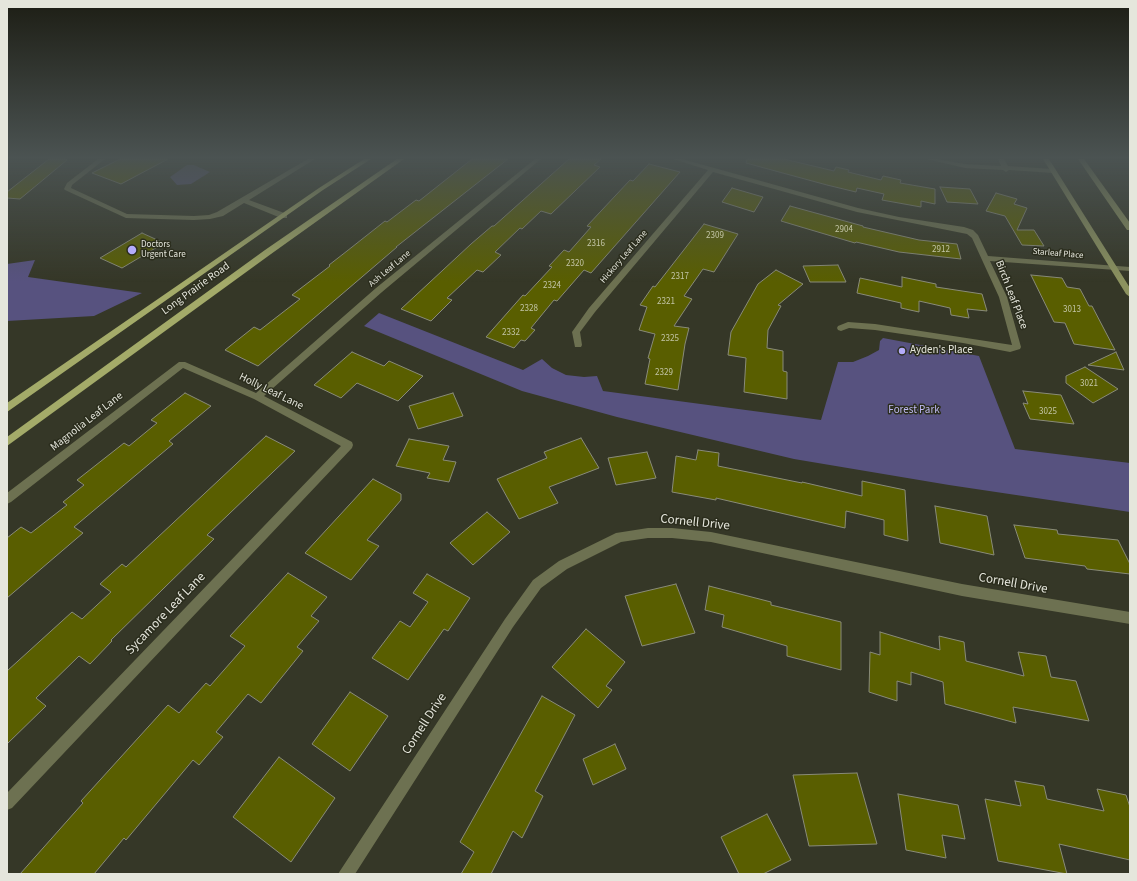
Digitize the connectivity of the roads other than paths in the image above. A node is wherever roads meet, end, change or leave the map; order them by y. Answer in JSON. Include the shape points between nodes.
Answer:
{"nodes":[{"id":1,"x":91,"y":200,"type":"edge"},
{"id":2,"x":242,"y":200,"type":"joint"},
{"id":3,"x":307,"y":200,"type":"edge"},
{"id":4,"x":343,"y":200,"type":"edge"},
{"id":5,"x":488,"y":200,"type":"edge"},
{"id":6,"x":686,"y":200,"type":"edge"},
{"id":7,"x":822,"y":200,"type":"edge"},
{"id":8,"x":1071,"y":200,"type":"edge"},
{"id":9,"x":1110,"y":200,"type":"edge"},
{"id":10,"x":284,"y":216,"type":"junction"},
{"id":11,"x":1130,"y":228,"type":"edge"},
{"id":12,"x":985,"y":258,"type":"junction"},
{"id":13,"x":1114,"y":269,"type":"junction"},
{"id":14,"x":1130,"y":269,"type":"edge"},
{"id":15,"x":1130,"y":294,"type":"edge"},
{"id":16,"x":841,"y":328,"type":"dead end"},
{"id":17,"x":578,"y":345,"type":"dead end"},
{"id":18,"x":182,"y":364,"type":"joint"},
{"id":19,"x":257,"y":397,"type":"junction"},
{"id":20,"x":7,"y":408,"type":"edge"},
{"id":21,"x":7,"y":442,"type":"edge"},
{"id":22,"x":348,"y":445,"type":"joint"},
{"id":23,"x":7,"y":499,"type":"edge"},
{"id":24,"x":1130,"y":618,"type":"edge"},
{"id":25,"x":7,"y":803,"type":"edge"},
{"id":26,"x":346,"y":874,"type":"edge"}],
"edges":[{"from":1,"to":2,"type":"street","via":[[126,216],[202,218],[220,214]]},
{"from":2,"to":10,"type":"street"},
{"from":3,"to":10,"type":"main road","name":"Long Prairie Road"},
{"from":4,"to":21,"type":"main road","name":"Long Prairie Road"},
{"from":5,"to":19,"type":"street","name":"Ash Leaf Lane","via":[[379,290]]},
{"from":6,"to":17,"type":"street","name":"Hickory Leaf Lane","via":[[592,310],[576,332]]},
{"from":7,"to":12,"type":"street","name":"Birch Leaf Place","via":[[857,210],[970,232]]},
{"from":8,"to":13,"type":"main road"},
{"from":9,"to":11,"type":"main road"},
{"from":10,"to":20,"type":"main road","name":"Long Prairie Road"},
{"from":12,"to":13,"type":"street","name":"Starleaf Place"},
{"from":12,"to":16,"type":"street","name":"Birch Leaf Place","via":[[1003,297],[1018,347],[1010,349],[875,327],[848,325]]},
{"from":13,"to":14,"type":"street","name":"Starleaf Place"},
{"from":13,"to":15,"type":"main road"},
{"from":18,"to":19,"type":"street","name":"Holly Leaf Lane"},
{"from":18,"to":23,"type":"street","name":"Magnolia Leaf Lane"},
{"from":19,"to":22,"type":"street","name":"Holly Leaf Lane"},
{"from":22,"to":25,"type":"street","name":"Sycamore Leaf Lane"},
{"from":24,"to":26,"type":"street","name":"Cornell Drive","via":[[962,590],[711,537],[648,533],[620,537],[563,565],[537,584]]}]}
